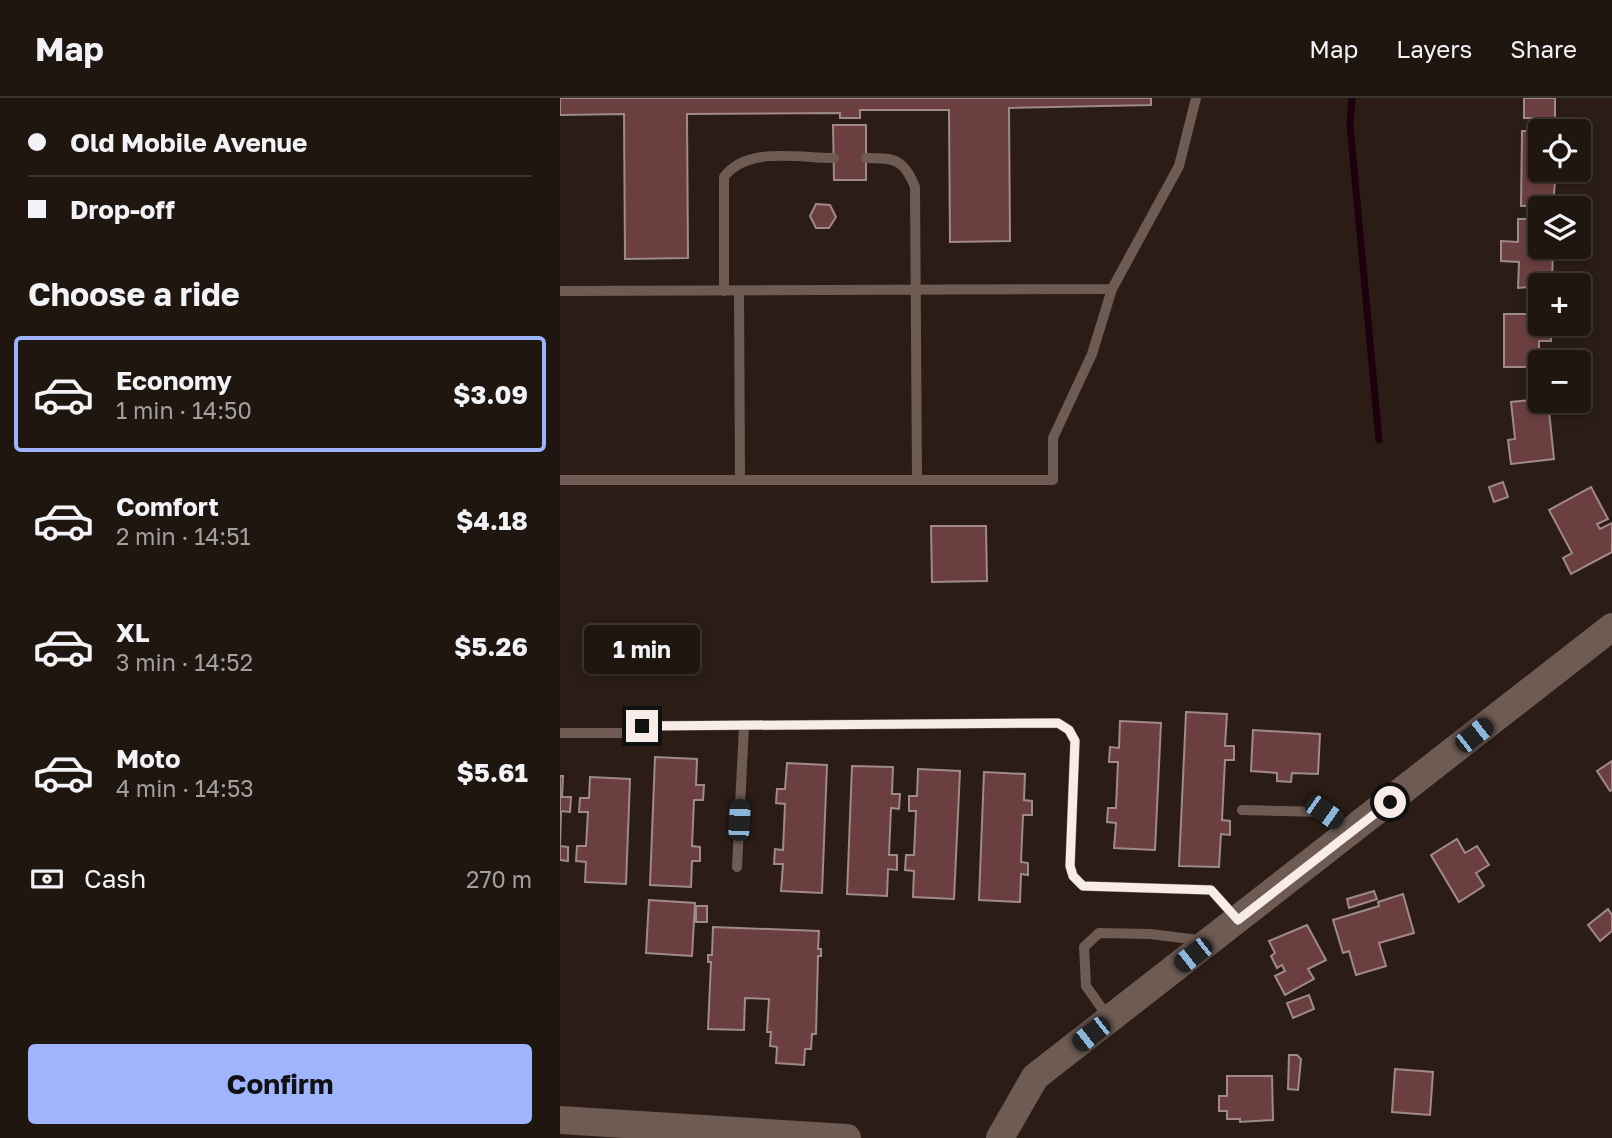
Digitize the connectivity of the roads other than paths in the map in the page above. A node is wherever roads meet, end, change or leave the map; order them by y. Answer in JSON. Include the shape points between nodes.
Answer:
{"nodes":[{"id":1,"x":1196,"y":98,"type":"edge"},
{"id":2,"x":834,"y":158,"type":"dead end"},
{"id":3,"x":866,"y":158,"type":"dead end"},
{"id":4,"x":1112,"y":289,"type":"junction"},
{"id":5,"x":560,"y":291,"type":"edge"},
{"id":6,"x":724,"y":291,"type":"junction"},
{"id":7,"x":739,"y":291,"type":"junction"},
{"id":8,"x":917,"y":291,"type":"junction"},
{"id":9,"x":560,"y":480,"type":"edge"},
{"id":10,"x":740,"y":480,"type":"junction"},
{"id":11,"x":917,"y":480,"type":"junction"},
{"id":12,"x":1612,"y":627,"type":"edge"},
{"id":13,"x":744,"y":725,"type":"junction"},
{"id":14,"x":560,"y":733,"type":"edge"},
{"id":15,"x":1242,"y":810,"type":"dead end"},
{"id":16,"x":1352,"y":831,"type":"junction"},
{"id":17,"x":737,"y":867,"type":"dead end"},
{"id":18,"x":1238,"y":920,"type":"junction"},
{"id":19,"x":1210,"y":942,"type":"junction"},
{"id":20,"x":1110,"y":1020,"type":"junction"},
{"id":21,"x":560,"y":1120,"type":"edge"},
{"id":22,"x":842,"y":1138,"type":"edge"},
{"id":23,"x":848,"y":1138,"type":"edge"},
{"id":24,"x":1000,"y":1138,"type":"edge"}],
"edges":[{"from":1,"to":4,"type":"lane","via":[[1179,166]]},
{"from":2,"to":6,"type":"lane","via":[[748,158],[733,164],[724,177]]},
{"from":3,"to":8,"type":"lane","via":[[891,158],[908,169],[915,187]]},
{"from":4,"to":8,"type":"lane"},
{"from":4,"to":11,"type":"lane","via":[[1092,354],[1053,438],[1053,480]]},
{"from":5,"to":6,"type":"lane"},
{"from":6,"to":7,"type":"lane"},
{"from":7,"to":8,"type":"lane"},
{"from":7,"to":10,"type":"lane"},
{"from":8,"to":11,"type":"lane"},
{"from":9,"to":10,"type":"lane"},
{"from":10,"to":11,"type":"lane"},
{"from":12,"to":16,"type":"street"},
{"from":13,"to":14,"type":"lane"},
{"from":13,"to":17,"type":"lane"},
{"from":13,"to":18,"type":"lane","via":[[1058,723],[1075,741],[1073,876],[1083,886],[1211,890]]},
{"from":15,"to":16,"type":"lane","via":[[1324,812]]},
{"from":16,"to":18,"type":"street"},
{"from":18,"to":19,"type":"street"},
{"from":19,"to":20,"type":"street"},
{"from":19,"to":20,"type":"lane","via":[[1099,933],[1084,947],[1086,986]]},
{"from":20,"to":24,"type":"street","via":[[1035,1077]]},
{"from":21,"to":22,"type":"street"},
{"from":22,"to":23,"type":"street"}]}
